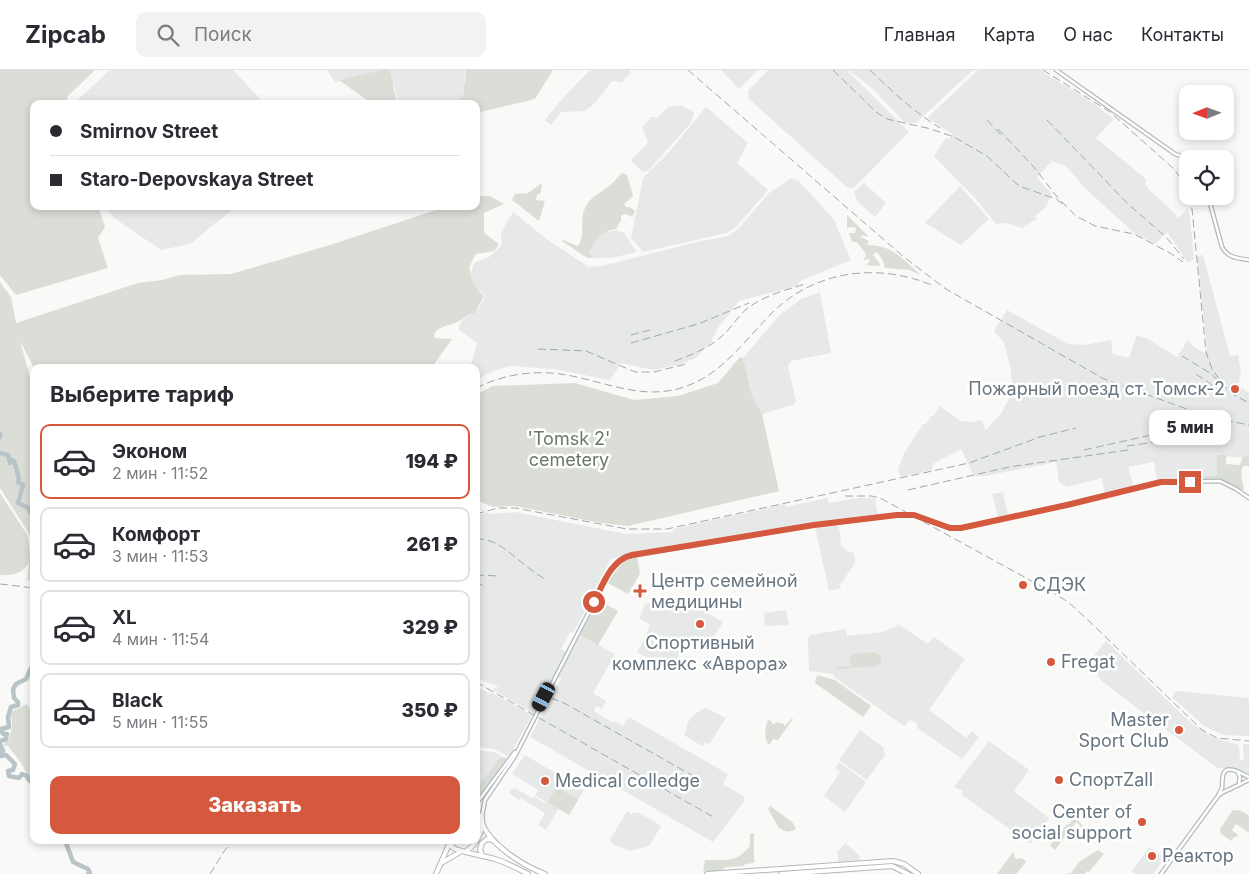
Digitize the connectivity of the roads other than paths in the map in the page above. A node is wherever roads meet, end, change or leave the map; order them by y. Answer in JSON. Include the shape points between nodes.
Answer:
{"nodes":[{"id":1,"x":1056,"y":70,"type":"edge"},
{"id":2,"x":1179,"y":156,"type":"edge"},
{"id":3,"x":1210,"y":205,"type":"edge"},
{"id":4,"x":1249,"y":260,"type":"edge"},
{"id":5,"x":1249,"y":498,"type":"edge"},
{"id":6,"x":516,"y":751,"type":"junction"},
{"id":7,"x":1237,"y":772,"type":"junction"},
{"id":8,"x":1249,"y":778,"type":"edge"},
{"id":9,"x":1222,"y":781,"type":"junction"},
{"id":10,"x":1239,"y":783,"type":"junction"},
{"id":11,"x":1232,"y":788,"type":"junction"},
{"id":12,"x":1218,"y":796,"type":"junction"},
{"id":13,"x":480,"y":799,"type":"edge"},
{"id":14,"x":482,"y":818,"type":"joint"},
{"id":15,"x":482,"y":823,"type":"junction"},
{"id":16,"x":480,"y":834,"type":"edge"},
{"id":17,"x":493,"y":840,"type":"junction"},
{"id":18,"x":449,"y":844,"type":"edge"},
{"id":19,"x":452,"y":844,"type":"edge"},
{"id":20,"x":474,"y":844,"type":"edge"},
{"id":21,"x":462,"y":852,"type":"junction"},
{"id":22,"x":482,"y":856,"type":"junction"},
{"id":23,"x":441,"y":864,"type":"junction"},
{"id":24,"x":848,"y":864,"type":"junction"},
{"id":25,"x":834,"y":865,"type":"junction"},
{"id":26,"x":848,"y":869,"type":"junction"},
{"id":27,"x":835,"y":870,"type":"junction"},
{"id":28,"x":436,"y":874,"type":"edge"},
{"id":29,"x":528,"y":874,"type":"edge"},
{"id":30,"x":545,"y":874,"type":"edge"},
{"id":31,"x":707,"y":874,"type":"edge"},
{"id":32,"x":781,"y":874,"type":"edge"},
{"id":33,"x":908,"y":874,"type":"edge"},
{"id":34,"x":918,"y":874,"type":"edge"},
{"id":35,"x":1161,"y":874,"type":"edge"}],
"edges":[{"from":1,"to":2,"type":"main road"},
{"from":3,"to":4,"type":"main road","via":[[1226,254]]},
{"from":5,"to":6,"type":"main road","via":[[1220,481],[1169,482],[961,528],[950,528],[914,515],[886,516],[624,557],[611,570]]},
{"from":6,"to":13,"type":"main road"},
{"from":6,"to":14,"type":"main road","via":[[485,800]]},
{"from":7,"to":8,"type":"main road"},
{"from":7,"to":9,"type":"main road","via":[[1227,770]]},
{"from":7,"to":10,"type":"main road"},
{"from":8,"to":10,"type":"main road"},
{"from":9,"to":11,"type":"main road"},
{"from":9,"to":12,"type":"main road"},
{"from":10,"to":11,"type":"main road"},
{"from":11,"to":12,"type":"main road"},
{"from":12,"to":35,"type":"main road"},
{"from":14,"to":15,"type":"main road"},
{"from":15,"to":16,"type":"main road"},
{"from":15,"to":17,"type":"main road"},
{"from":17,"to":22,"type":"main road","via":[[482,842]]},
{"from":17,"to":30,"type":"main road","via":[[521,862]]},
{"from":18,"to":23,"type":"main road"},
{"from":19,"to":21,"type":"main road","via":[[452,848]]},
{"from":20,"to":21,"type":"main road"},
{"from":21,"to":22,"type":"main road"},
{"from":21,"to":23,"type":"main road"},
{"from":22,"to":29,"type":"main road","via":[[505,862]]},
{"from":23,"to":28,"type":"main road"},
{"from":24,"to":25,"type":"main road"},
{"from":24,"to":26,"type":"main road"},
{"from":24,"to":34,"type":"main road","via":[[893,861]]},
{"from":25,"to":27,"type":"main road"},
{"from":25,"to":31,"type":"main road"},
{"from":26,"to":27,"type":"main road"},
{"from":26,"to":33,"type":"main road","via":[[892,866]]},
{"from":27,"to":32,"type":"main road"}]}
